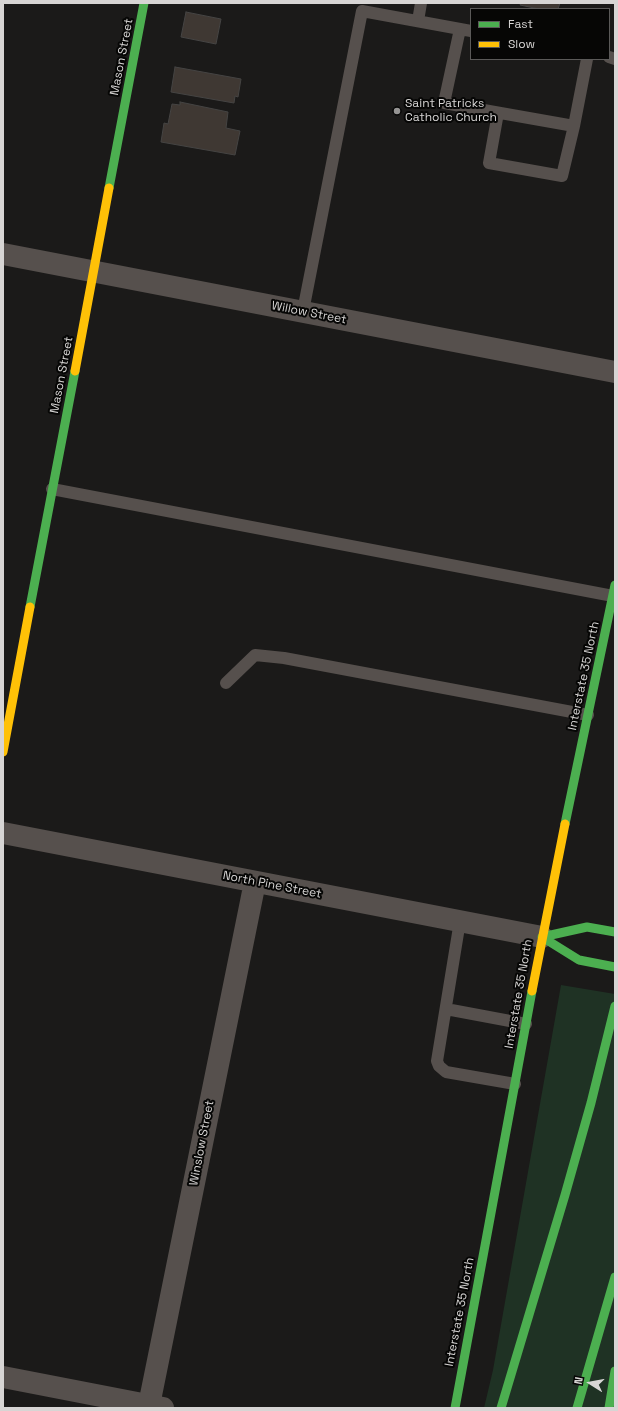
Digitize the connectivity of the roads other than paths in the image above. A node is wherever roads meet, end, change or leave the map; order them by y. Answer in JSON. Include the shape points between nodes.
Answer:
{"nodes":[{"id":1,"x":144,"y":3,"type":"edge"},
{"id":2,"x":421,"y":3,"type":"edge"},
{"id":3,"x":361,"y":7,"type":"edge"},
{"id":4,"x":418,"y":21,"type":"junction"},
{"id":5,"x":466,"y":30,"type":"edge"},
{"id":6,"x":587,"y":60,"type":"edge"},
{"id":7,"x":498,"y":113,"type":"junction"},
{"id":8,"x":574,"y":126,"type":"junction"},
{"id":9,"x":3,"y":254,"type":"edge"},
{"id":10,"x":93,"y":272,"type":"junction"},
{"id":11,"x":303,"y":311,"type":"junction"},
{"id":12,"x":615,"y":372,"type":"edge"},
{"id":13,"x":52,"y":489,"type":"junction"},
{"id":14,"x":614,"y":590,"type":"edge"},
{"id":15,"x":226,"y":683,"type":"dead end"},
{"id":16,"x":588,"y":714,"type":"junction"},
{"id":17,"x":3,"y":752,"type":"edge"},
{"id":18,"x":3,"y":833,"type":"edge"},
{"id":19,"x":255,"y":882,"type":"junction"},
{"id":20,"x":460,"y":921,"type":"junction"},
{"id":21,"x":615,"y":932,"type":"edge"},
{"id":22,"x":542,"y":936,"type":"junction"},
{"id":23,"x":615,"y":967,"type":"edge"},
{"id":24,"x":615,"y":1006,"type":"edge"},
{"id":25,"x":446,"y":1009,"type":"junction"},
{"id":26,"x":526,"y":1024,"type":"junction"},
{"id":27,"x":515,"y":1084,"type":"junction"},
{"id":28,"x":615,"y":1277,"type":"edge"},
{"id":29,"x":615,"y":1371,"type":"edge"},
{"id":30,"x":3,"y":1377,"type":"edge"},
{"id":31,"x":113,"y":1403,"type":"edge"},
{"id":32,"x":156,"y":1406,"type":"edge"},
{"id":33,"x":455,"y":1408,"type":"edge"},
{"id":34,"x":501,"y":1408,"type":"edge"},
{"id":35,"x":577,"y":1408,"type":"edge"},
{"id":36,"x":609,"y":1408,"type":"edge"}],
"edges":[{"from":1,"to":10,"type":"main road","name":"Mason Street"},
{"from":2,"to":4,"type":"lane"},
{"from":3,"to":4,"type":"lane"},
{"from":3,"to":11,"type":"lane"},
{"from":4,"to":5,"type":"lane"},
{"from":5,"to":7,"type":"lane","via":[[444,103]]},
{"from":6,"to":8,"type":"lane"},
{"from":7,"to":8,"type":"lane"},
{"from":7,"to":8,"type":"lane","via":[[489,163],[562,176]]},
{"from":9,"to":10,"type":"street","name":"Willow Street"},
{"from":10,"to":11,"type":"street","name":"Willow Street"},
{"from":10,"to":13,"type":"main road","name":"Mason Street"},
{"from":11,"to":12,"type":"street","name":"Willow Street"},
{"from":13,"to":14,"type":"lane"},
{"from":13,"to":17,"type":"main road","name":"Mason Street"},
{"from":14,"to":16,"type":"main road","name":"Interstate 35 North"},
{"from":15,"to":16,"type":"lane","via":[[255,655],[284,658]]},
{"from":16,"to":22,"type":"main road","name":"Interstate 35 North"},
{"from":18,"to":19,"type":"street","name":"North Pine Street"},
{"from":19,"to":20,"type":"street","name":"North Pine Street"},
{"from":19,"to":32,"type":"street","name":"Winslow Street"},
{"from":20,"to":22,"type":"street","name":"North Pine Street"},
{"from":20,"to":25,"type":"lane"},
{"from":21,"to":22,"type":"main road","name":"North Pine Street","via":[[587,927]]},
{"from":22,"to":23,"type":"main road","name":"North Pine Street","via":[[580,960]]},
{"from":22,"to":26,"type":"main road","name":"Interstate 35 North"},
{"from":24,"to":34,"type":"main road","via":[[565,1195]]},
{"from":25,"to":26,"type":"lane"},
{"from":25,"to":27,"type":"lane","via":[[437,1061],[439,1066],[446,1072]]},
{"from":26,"to":27,"type":"main road","name":"Interstate 35 North"},
{"from":27,"to":33,"type":"main road","name":"Interstate 35 North"},
{"from":28,"to":35,"type":"main road"},
{"from":29,"to":36,"type":"main road"},
{"from":30,"to":31,"type":"street"},
{"from":31,"to":32,"type":"street"}]}
